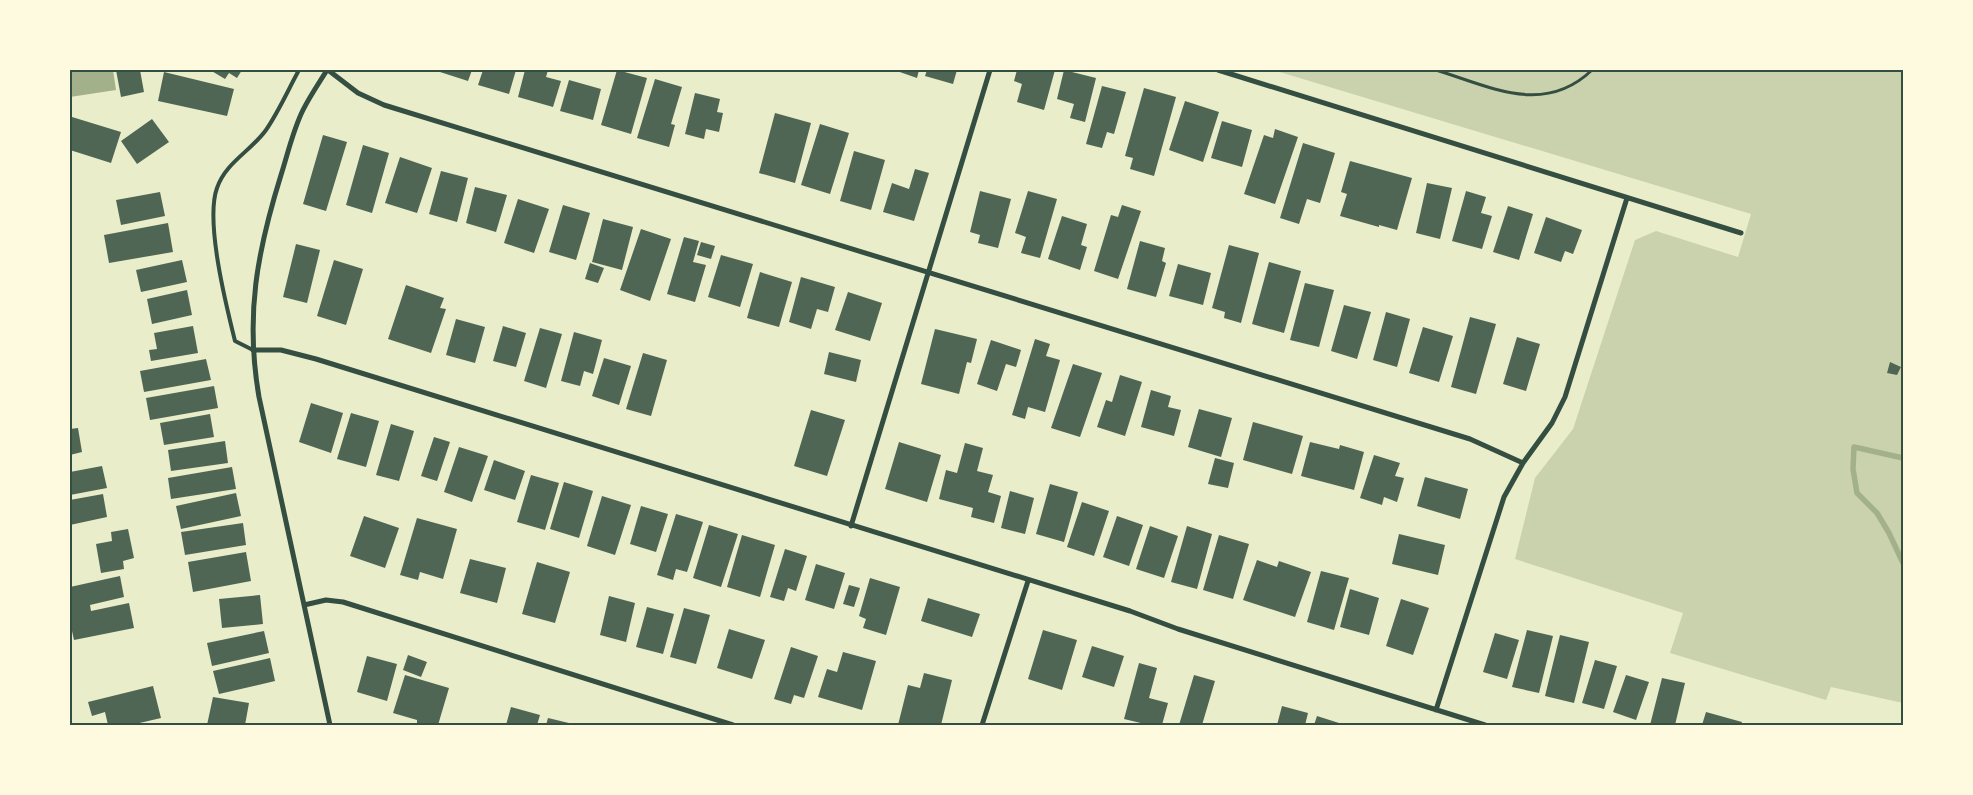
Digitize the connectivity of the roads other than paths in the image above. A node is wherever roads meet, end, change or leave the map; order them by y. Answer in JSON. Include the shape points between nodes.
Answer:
{"nodes":[{"id":1,"x":299,"y":70,"type":"edge"},
{"id":2,"x":327,"y":70,"type":"edge"},
{"id":3,"x":990,"y":70,"type":"edge"},
{"id":4,"x":1218,"y":70,"type":"edge"},
{"id":5,"x":1627,"y":198,"type":"junction"},
{"id":6,"x":1741,"y":233,"type":"dead end"},
{"id":7,"x":928,"y":273,"type":"junction"},
{"id":8,"x":253,"y":350,"type":"junction"},
{"id":9,"x":1523,"y":463,"type":"junction"},
{"id":10,"x":851,"y":526,"type":"junction"},
{"id":11,"x":1028,"y":581,"type":"junction"},
{"id":12,"x":304,"y":606,"type":"junction"},
{"id":13,"x":1436,"y":710,"type":"junction"},
{"id":14,"x":330,"y":725,"type":"edge"},
{"id":15,"x":733,"y":725,"type":"edge"},
{"id":16,"x":982,"y":725,"type":"edge"},
{"id":17,"x":1485,"y":725,"type":"edge"}],
"edges":[{"from":1,"to":8,"type":"lane","via":[[265,131],[228,169],[214,198],[213,226],[225,303],[235,341]]},
{"from":2,"to":7,"type":"street","via":[[358,93],[384,105]]},
{"from":2,"to":8,"type":"street","via":[[303,110],[267,221],[255,280]]},
{"from":3,"to":7,"type":"street"},
{"from":4,"to":5,"type":"street"},
{"from":5,"to":6,"type":"street"},
{"from":5,"to":9,"type":"street","via":[[1564,397],[1552,422]]},
{"from":7,"to":9,"type":"street","via":[[1470,439]]},
{"from":7,"to":10,"type":"street"},
{"from":8,"to":10,"type":"street","via":[[288,351]]},
{"from":8,"to":12,"type":"street","via":[[264,424]]},
{"from":9,"to":13,"type":"street","via":[[1499,512]]},
{"from":10,"to":11,"type":"street"},
{"from":11,"to":13,"type":"street"},
{"from":11,"to":16,"type":"street"},
{"from":12,"to":14,"type":"street"},
{"from":12,"to":15,"type":"street","via":[[326,600],[342,602]]},
{"from":13,"to":17,"type":"street"}]}
